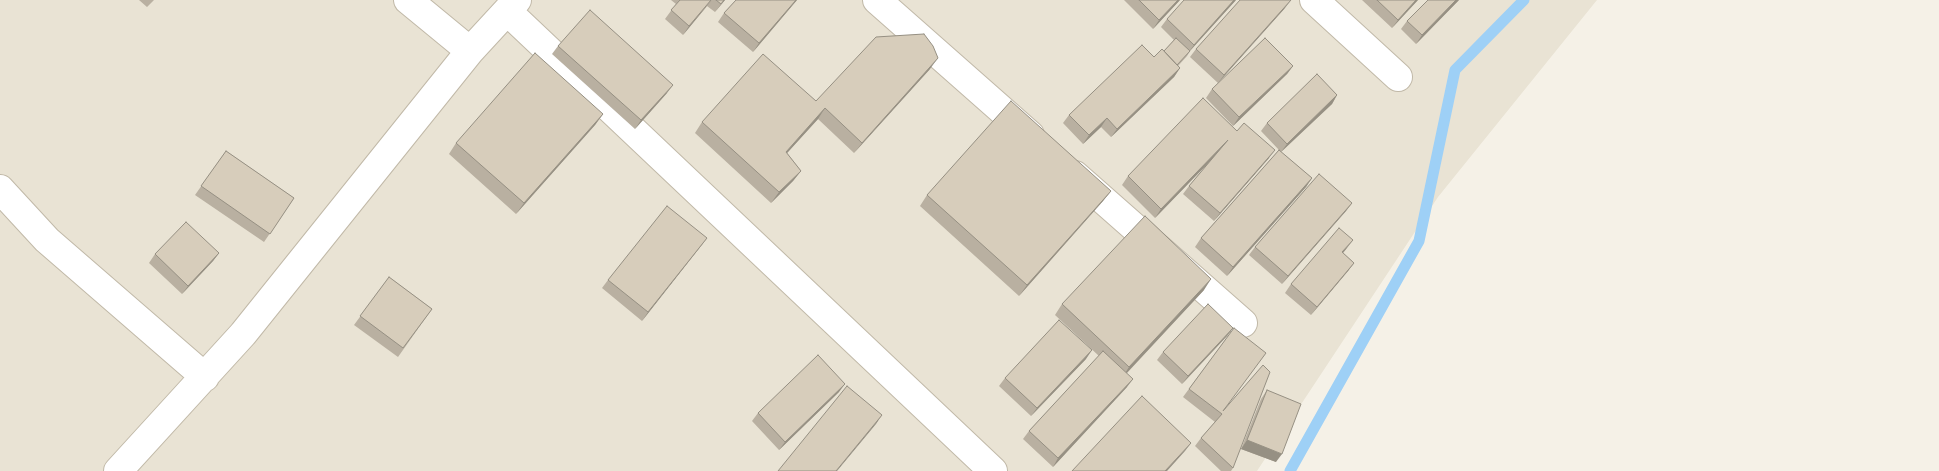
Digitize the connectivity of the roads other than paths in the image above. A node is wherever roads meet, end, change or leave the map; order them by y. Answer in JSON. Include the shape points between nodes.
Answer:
{"nodes":[{"id":1,"x":408,"y":0,"type":"edge"},
{"id":2,"x":877,"y":0,"type":"edge"},
{"id":3,"x":1314,"y":0,"type":"edge"},
{"id":4,"x":512,"y":5,"type":"edge"},
{"id":5,"x":470,"y":50,"type":"junction"},
{"id":6,"x":1398,"y":77,"type":"dead end"},
{"id":7,"x":0,"y":189,"type":"edge"},
{"id":8,"x":1243,"y":323,"type":"dead end"},
{"id":9,"x":205,"y":377,"type":"junction"},
{"id":10,"x":118,"y":471,"type":"edge"},
{"id":11,"x":993,"y":471,"type":"edge"}],
"edges":[{"from":1,"to":5,"type":"street"},
{"from":2,"to":8,"type":"street"},
{"from":3,"to":6,"type":"street"},
{"from":4,"to":5,"type":"street"},
{"from":4,"to":11,"type":"street"},
{"from":5,"to":9,"type":"street"},
{"from":7,"to":9,"type":"street","via":[[47,240]]},
{"from":9,"to":10,"type":"street"}]}
